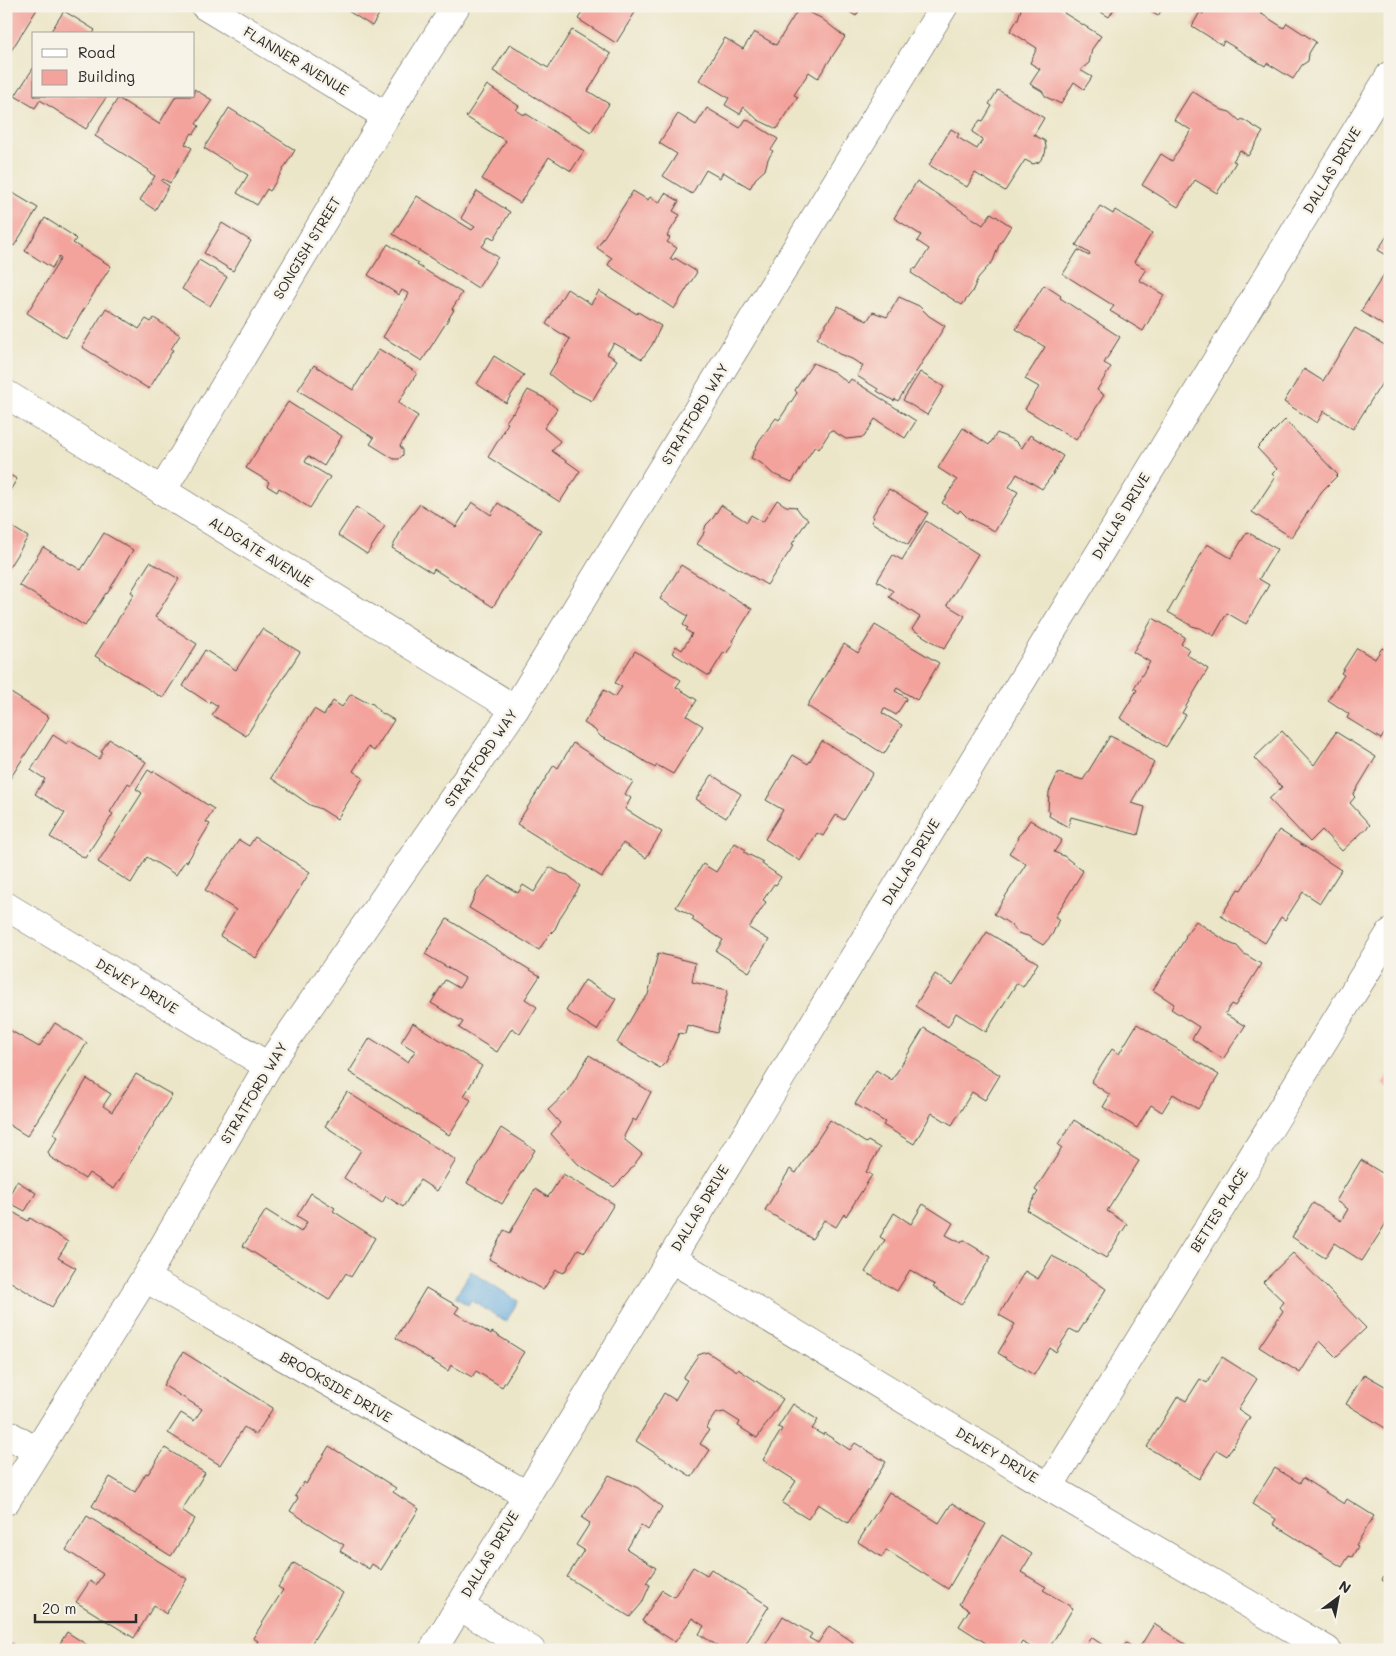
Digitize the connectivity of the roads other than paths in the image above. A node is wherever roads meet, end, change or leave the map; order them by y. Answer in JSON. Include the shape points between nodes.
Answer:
{"nodes":[{"id":1,"x":205,"y":6,"type":"edge"},
{"id":2,"x":456,"y":6,"type":"edge"},
{"id":3,"x":944,"y":6,"type":"edge"},
{"id":4,"x":1390,"y":75,"type":"edge"},
{"id":5,"x":386,"y":116,"type":"junction"},
{"id":6,"x":6,"y":394,"type":"edge"},
{"id":7,"x":162,"y":491,"type":"junction"},
{"id":8,"x":515,"y":709,"type":"junction"},
{"id":9,"x":6,"y":906,"type":"edge"},
{"id":10,"x":1390,"y":933,"type":"edge"},
{"id":11,"x":268,"y":1066,"type":"junction"},
{"id":12,"x":670,"y":1258,"type":"junction"},
{"id":13,"x":145,"y":1278,"type":"junction"},
{"id":14,"x":6,"y":1433,"type":"edge"},
{"id":15,"x":36,"y":1452,"type":"junction"},
{"id":16,"x":1049,"y":1487,"type":"junction"},
{"id":17,"x":526,"y":1495,"type":"junction"},
{"id":18,"x":6,"y":1501,"type":"edge"},
{"id":19,"x":459,"y":1606,"type":"junction"},
{"id":20,"x":433,"y":1650,"type":"edge"},
{"id":21,"x":531,"y":1650,"type":"edge"},
{"id":22,"x":1327,"y":1650,"type":"edge"}],
"edges":[{"from":1,"to":5,"type":"street","name":"FLANNER AVENUE"},
{"from":2,"to":5,"type":"street","name":"SONGISH STREET"},
{"from":3,"to":8,"type":"street","name":"STRATFORD WAY"},
{"from":4,"to":12,"type":"street","name":"DALLAS DRIVE"},
{"from":5,"to":7,"type":"street","name":"SONGISH STREET"},
{"from":6,"to":7,"type":"street","name":"ALDGATE AVENUE"},
{"from":7,"to":8,"type":"street","name":"ALDGATE AVENUE"},
{"from":8,"to":11,"type":"street","name":"STRATFORD WAY"},
{"from":9,"to":11,"type":"street","name":"DEWEY DRIVE"},
{"from":10,"to":16,"type":"street","name":"BETTES PLACE"},
{"from":11,"to":13,"type":"street","name":"STRATFORD WAY"},
{"from":12,"to":16,"type":"street","name":"DEWEY DRIVE"},
{"from":12,"to":17,"type":"street","name":"DALLAS DRIVE"},
{"from":13,"to":15,"type":"street","name":"STRATFORD WAY"},
{"from":13,"to":17,"type":"street","name":"BROOKSIDE DRIVE"},
{"from":14,"to":15,"type":"street"},
{"from":15,"to":18,"type":"street","name":"STRATFORD WAY"},
{"from":16,"to":22,"type":"street","name":"DEWEY DRIVE"},
{"from":17,"to":19,"type":"street","name":"DALLAS DRIVE"},
{"from":19,"to":20,"type":"street","name":"DALLAS DRIVE"},
{"from":19,"to":21,"type":"street"}]}
